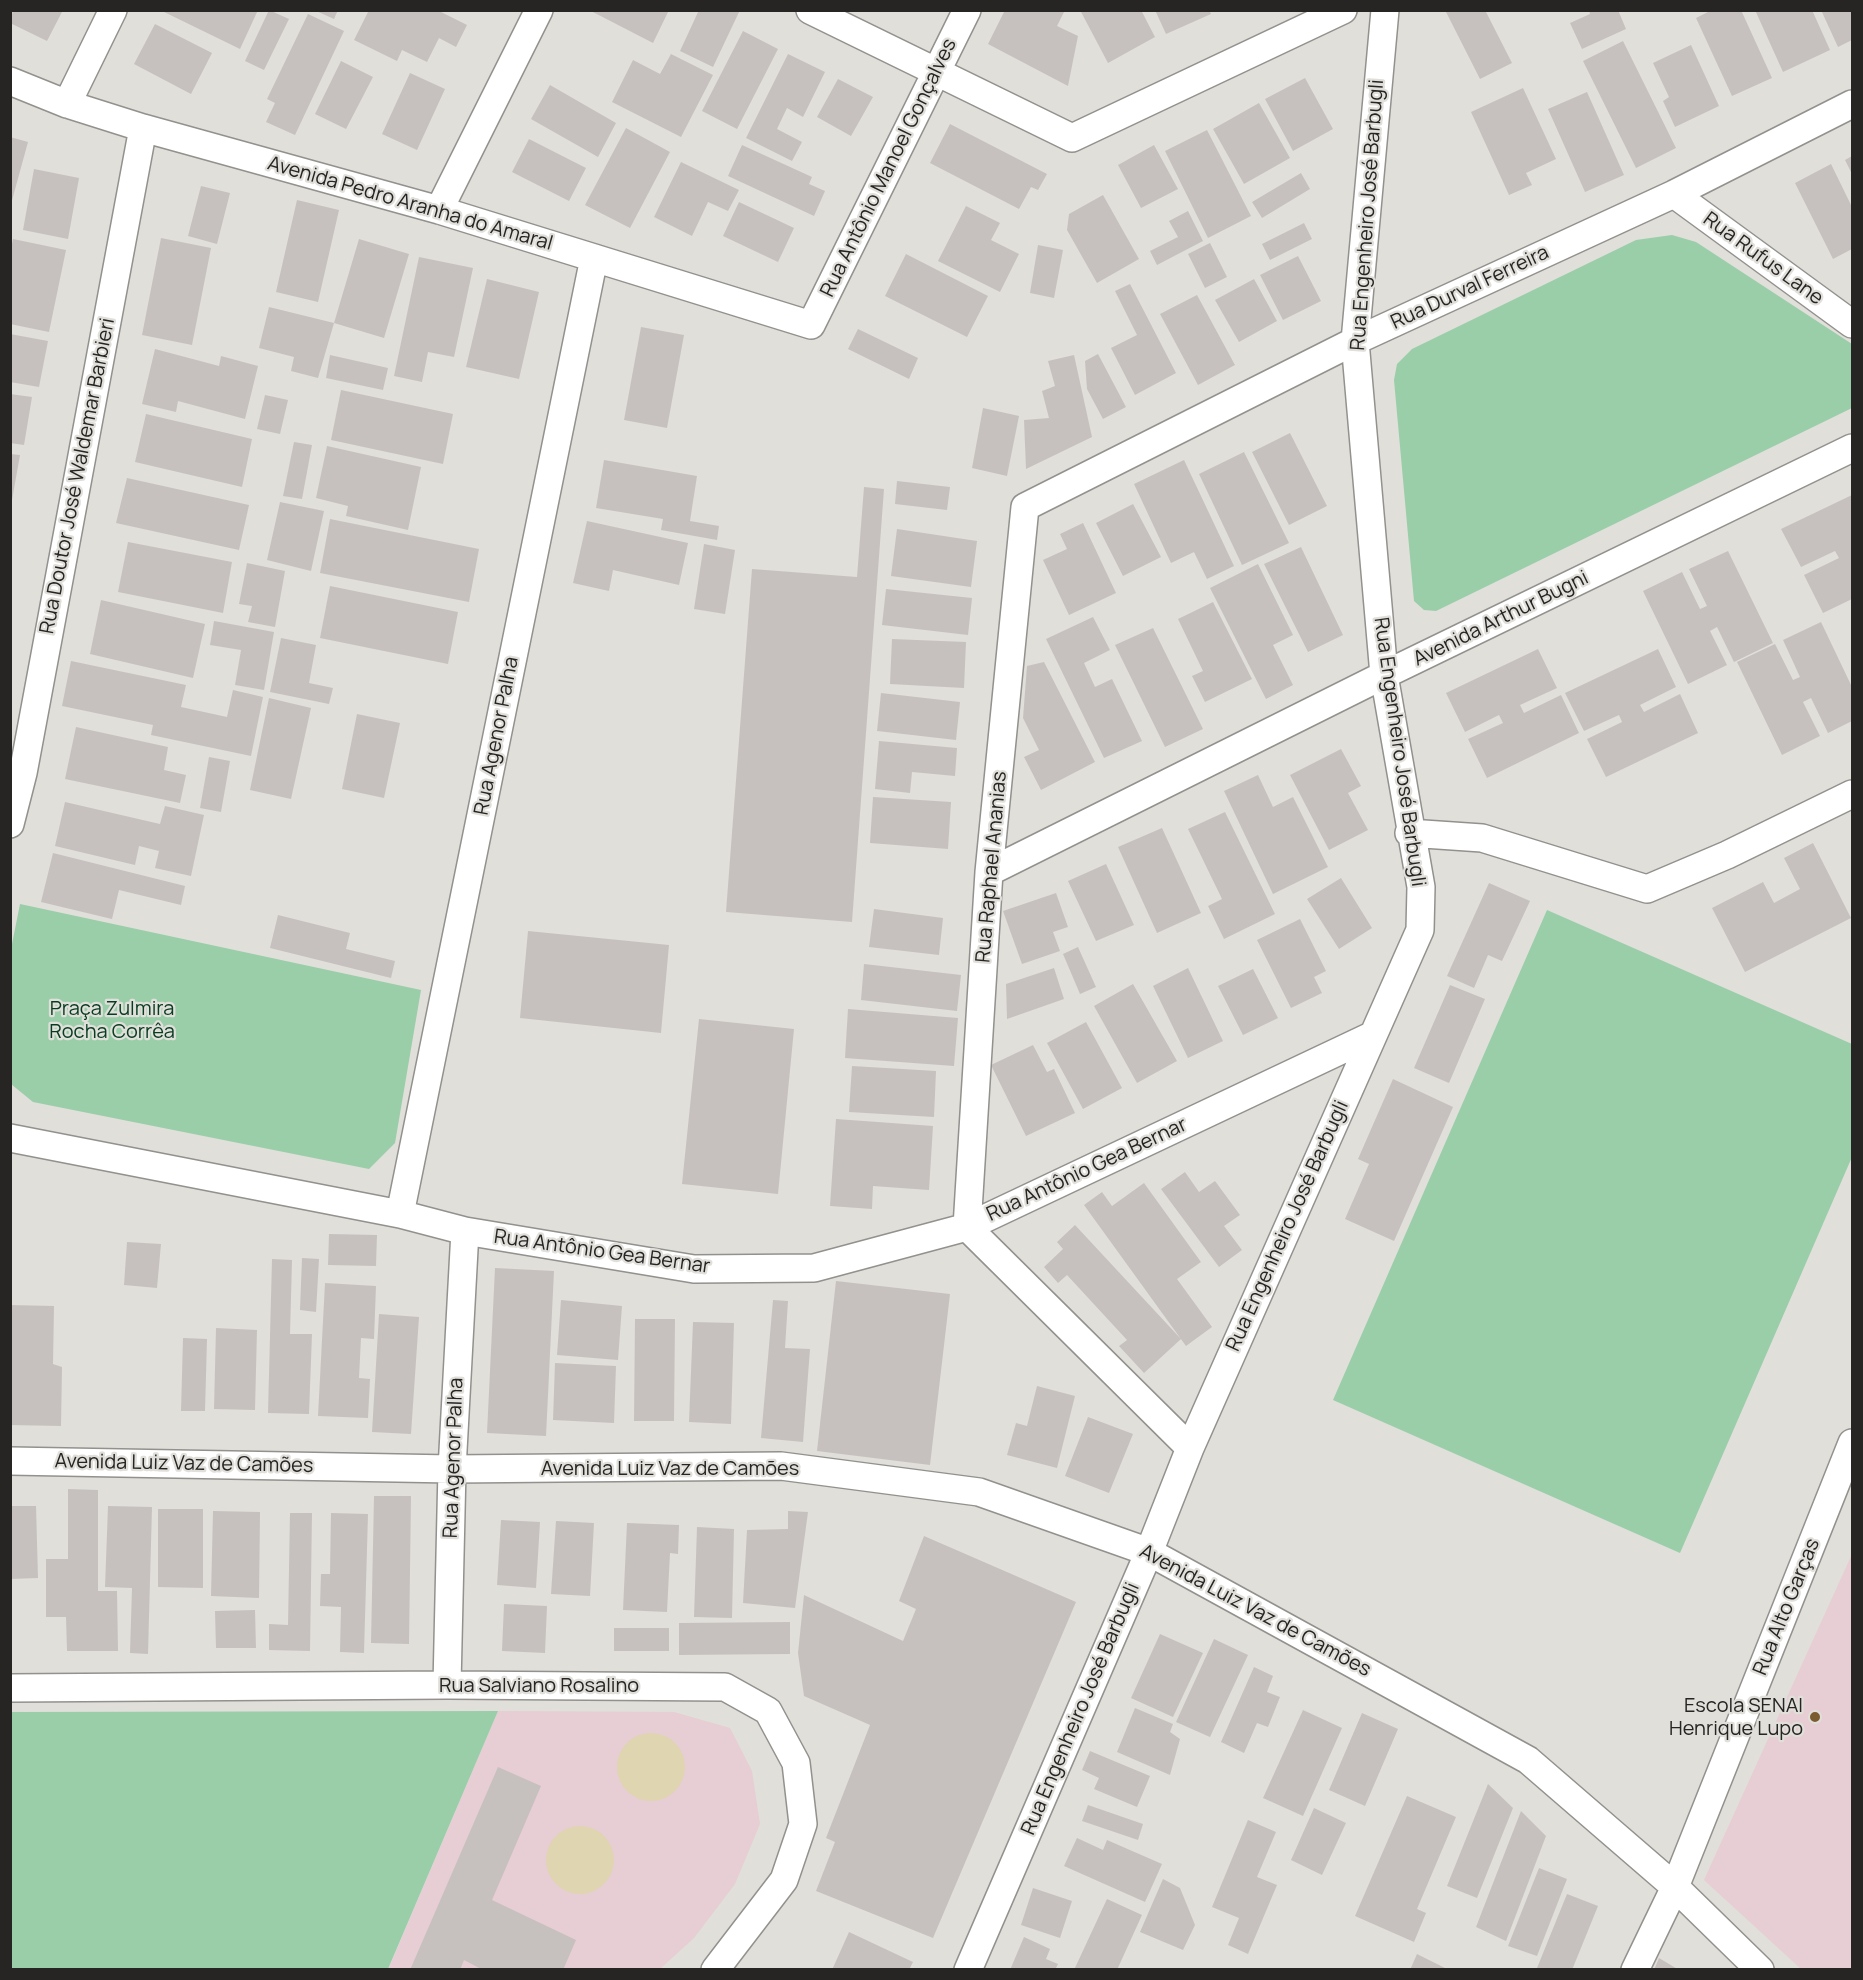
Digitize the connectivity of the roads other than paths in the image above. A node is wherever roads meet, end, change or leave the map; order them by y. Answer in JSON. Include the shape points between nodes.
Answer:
{"nodes":[{"id":1,"x":113,"y":10,"type":"edge"},
{"id":2,"x":539,"y":10,"type":"edge"},
{"id":3,"x":810,"y":10,"type":"edge"},
{"id":4,"x":967,"y":10,"type":"edge"},
{"id":5,"x":1343,"y":10,"type":"edge"},
{"id":6,"x":1384,"y":10,"type":"edge"},
{"id":7,"x":936,"y":73,"type":"junction"},
{"id":8,"x":10,"y":81,"type":"edge"},
{"id":9,"x":67,"y":104,"type":"junction"},
{"id":10,"x":1852,"y":104,"type":"edge"},
{"id":11,"x":143,"y":128,"type":"junction"},
{"id":12,"x":1674,"y":194,"type":"junction"},
{"id":13,"x":439,"y":210,"type":"junction"},
{"id":14,"x":594,"y":258,"type":"junction"},
{"id":15,"x":1852,"y":324,"type":"edge"},
{"id":16,"x":811,"y":325,"type":"joint"},
{"id":17,"x":1355,"y":341,"type":"junction"},
{"id":18,"x":1852,"y":448,"type":"edge"},
{"id":19,"x":1025,"y":507,"type":"joint"},
{"id":20,"x":1384,"y":675,"type":"junction"},
{"id":21,"x":1852,"y":794,"type":"edge"},
{"id":22,"x":10,"y":824,"type":"edge"},
{"id":23,"x":1409,"y":833,"type":"junction"},
{"id":24,"x":989,"y":872,"type":"junction"},
{"id":25,"x":1371,"y":1036,"type":"junction"},
{"id":26,"x":10,"y":1138,"type":"edge"},
{"id":27,"x":400,"y":1214,"type":"junction"},
{"id":28,"x":967,"y":1227,"type":"junction"},
{"id":29,"x":465,"y":1232,"type":"junction"},
{"id":30,"x":1852,"y":1443,"type":"edge"},
{"id":31,"x":1190,"y":1448,"type":"junction"},
{"id":32,"x":10,"y":1461,"type":"edge"},
{"id":33,"x":452,"y":1469,"type":"junction"},
{"id":34,"x":1149,"y":1552,"type":"junction"},
{"id":35,"x":447,"y":1685,"type":"junction"},
{"id":36,"x":10,"y":1688,"type":"edge"},
{"id":37,"x":1675,"y":1887,"type":"junction"},
{"id":38,"x":715,"y":1970,"type":"edge"},
{"id":39,"x":968,"y":1970,"type":"edge"},
{"id":40,"x":1635,"y":1970,"type":"edge"},
{"id":41,"x":1760,"y":1970,"type":"edge"}],
"edges":[{"from":1,"to":9,"type":"street"},
{"from":2,"to":13,"type":"street"},
{"from":3,"to":7,"type":"street"},
{"from":4,"to":7,"type":"street","name":"Rua Antônio Manoel Gonçalves"},
{"from":5,"to":7,"type":"street","via":[[1072,138]]},
{"from":6,"to":17,"type":"street","name":"Rua Engenheiro José Barbugli"},
{"from":7,"to":16,"type":"street","name":"Rua Antônio Manoel Gonçalves"},
{"from":8,"to":9,"type":"street","name":"Avenida Pedro Aranha do Amaral"},
{"from":9,"to":11,"type":"street","name":"Avenida Pedro Aranha do Amaral"},
{"from":10,"to":12,"type":"street","name":"Rua Durval Ferreira"},
{"from":11,"to":13,"type":"street","name":"Avenida Pedro Aranha do Amaral"},
{"from":11,"to":22,"type":"street","name":"Rua Doutor José Waldemar Barbieri","via":[[23,772]]},
{"from":12,"to":15,"type":"street","name":"Rua Rufus Lane"},
{"from":12,"to":17,"type":"street","name":"Rua Durval Ferreira"},
{"from":13,"to":14,"type":"street","name":"Avenida Pedro Aranha do Amaral"},
{"from":14,"to":16,"type":"street","name":"Avenida Pedro Aranha do Amaral"},
{"from":14,"to":27,"type":"street","name":"Rua Agenor Palha"},
{"from":17,"to":19,"type":"street","name":"Rua Durval Ferreira"},
{"from":17,"to":20,"type":"street","name":"Rua Engenheiro José Barbugli"},
{"from":18,"to":20,"type":"street","name":"Avenida Arthur Bugni"},
{"from":19,"to":24,"type":"street","name":"Rua Raphael Ananias"},
{"from":20,"to":23,"type":"street","name":"Rua Engenheiro José Barbugli"},
{"from":20,"to":24,"type":"street","name":"Avenida Arthur Bugni"},
{"from":21,"to":23,"type":"street","via":[[1647,889],[1482,838]]},
{"from":23,"to":25,"type":"street","name":"Rua Engenheiro José Barbugli","via":[[1421,887],[1420,930]]},
{"from":24,"to":28,"type":"street","name":"Rua Raphael Ananias"},
{"from":25,"to":28,"type":"street","name":"Rua Antônio Gea Bernar"},
{"from":25,"to":31,"type":"street","name":"Rua Engenheiro José Barbugli"},
{"from":26,"to":27,"type":"street","name":"Rua Antônio Gea Bernar"},
{"from":27,"to":29,"type":"street","name":"Rua Antônio Gea Bernar"},
{"from":28,"to":29,"type":"street","name":"Rua Antônio Gea Bernar","via":[[814,1268],[694,1269]]},
{"from":28,"to":31,"type":"street"},
{"from":29,"to":33,"type":"street","name":"Rua Agenor Palha"},
{"from":30,"to":37,"type":"street","name":"Rua Alto Garças"},
{"from":31,"to":34,"type":"street","name":"Rua Engenheiro José Barbugli"},
{"from":32,"to":33,"type":"street","name":"Avenida Luiz Vaz de Camões"},
{"from":33,"to":34,"type":"street","name":"Avenida Luiz Vaz de Camões","via":[[781,1466],[979,1492]]},
{"from":33,"to":35,"type":"street","name":"Rua Agenor Palha"},
{"from":34,"to":37,"type":"street","name":"Avenida Luiz Vaz de Camões","via":[[1528,1760]]},
{"from":34,"to":39,"type":"street","name":"Rua Engenheiro José Barbugli"},
{"from":35,"to":36,"type":"street","name":"Rua Salviano Rosalino"},
{"from":35,"to":38,"type":"street","name":"Rua Salviano Rosalino","via":[[725,1687],[768,1711],[796,1763],[803,1824],[784,1880]]},
{"from":37,"to":40,"type":"street","name":"Rua Alto Garças"},
{"from":37,"to":41,"type":"street","name":"Avenida Luiz Vaz de Camões"}]}
